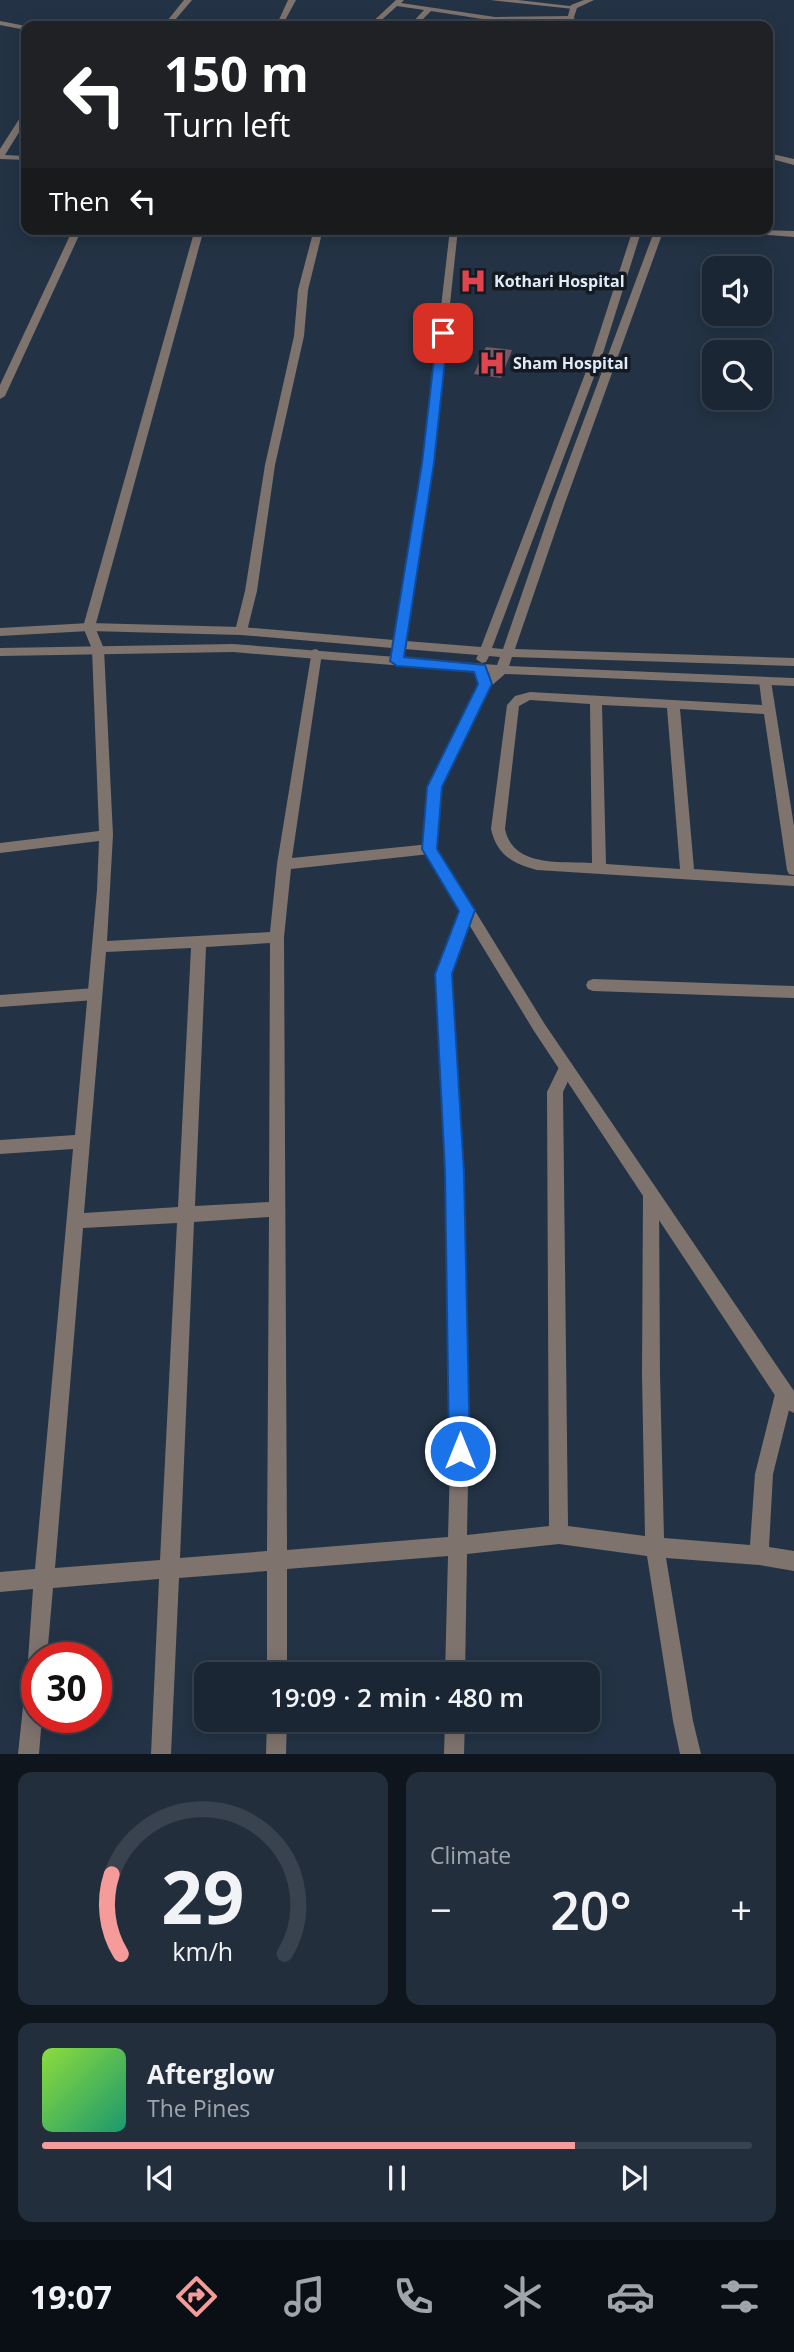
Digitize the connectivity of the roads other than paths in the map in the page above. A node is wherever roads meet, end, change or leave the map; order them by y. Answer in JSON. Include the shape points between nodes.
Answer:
{"nodes":[{"id":1,"x":188,"y":0,"type":"edge"},
{"id":2,"x":292,"y":0,"type":"edge"},
{"id":3,"x":494,"y":0,"type":"edge"},
{"id":4,"x":590,"y":0,"type":"edge"},
{"id":5,"x":397,"y":2,"type":"edge"},
{"id":6,"x":574,"y":7,"type":"junction"},
{"id":7,"x":429,"y":9,"type":"junction"},
{"id":8,"x":170,"y":21,"type":"edge"},
{"id":9,"x":282,"y":21,"type":"edge"},
{"id":10,"x":376,"y":21,"type":"edge"},
{"id":11,"x":417,"y":21,"type":"edge"},
{"id":12,"x":548,"y":21,"type":"edge"},
{"id":13,"x":569,"y":21,"type":"edge"},
{"id":14,"x":0,"y":23,"type":"edge"},
{"id":15,"x":21,"y":27,"type":"edge"},
{"id":16,"x":21,"y":123,"type":"edge"},
{"id":17,"x":0,"y":156,"type":"edge"},
{"id":18,"x":773,"y":156,"type":"edge"},
{"id":19,"x":21,"y":158,"type":"edge"},
{"id":20,"x":794,"y":162,"type":"edge"},
{"id":21,"x":773,"y":232,"type":"edge"},
{"id":22,"x":794,"y":234,"type":"edge"},
{"id":23,"x":75,"y":235,"type":"edge"},
{"id":24,"x":198,"y":235,"type":"edge"},
{"id":25,"x":317,"y":235,"type":"edge"},
{"id":26,"x":453,"y":235,"type":"edge"},
{"id":27,"x":636,"y":235,"type":"edge"},
{"id":28,"x":658,"y":235,"type":"edge"},
{"id":29,"x":601,"y":343,"type":"junction"},
{"id":30,"x":618,"y":346,"type":"junction"},
{"id":31,"x":0,"y":396,"type":"edge"},
{"id":32,"x":89,"y":627,"type":"junction"},
{"id":33,"x":241,"y":631,"type":"junction"},
{"id":34,"x":0,"y":632,"type":"edge"},
{"id":35,"x":400,"y":644,"type":"junction"},
{"id":36,"x":97,"y":649,"type":"junction"},
{"id":37,"x":485,"y":651,"type":"junction"},
{"id":38,"x":0,"y":652,"type":"edge"},
{"id":39,"x":316,"y":653,"type":"junction"},
{"id":40,"x":508,"y":653,"type":"junction"},
{"id":41,"x":397,"y":661,"type":"junction"},
{"id":42,"x":794,"y":662,"type":"edge"},
{"id":43,"x":480,"y":668,"type":"junction"},
{"id":44,"x":502,"y":670,"type":"junction"},
{"id":45,"x":765,"y":681,"type":"junction"},
{"id":46,"x":794,"y":682,"type":"edge"},
{"id":47,"x":485,"y":684,"type":"junction"},
{"id":48,"x":596,"y":700,"type":"junction"},
{"id":49,"x":674,"y":705,"type":"junction"},
{"id":50,"x":769,"y":710,"type":"junction"},
{"id":51,"x":106,"y":835,"type":"junction"},
{"id":52,"x":0,"y":848,"type":"edge"},
{"id":53,"x":430,"y":849,"type":"junction"},
{"id":54,"x":284,"y":864,"type":"junction"},
{"id":55,"x":600,"y":869,"type":"junction"},
{"id":56,"x":794,"y":870,"type":"edge"},
{"id":57,"x":687,"y":874,"type":"junction"},
{"id":58,"x":794,"y":881,"type":"edge"},
{"id":59,"x":467,"y":910,"type":"junction"},
{"id":60,"x":276,"y":937,"type":"junction"},
{"id":61,"x":199,"y":941,"type":"junction"},
{"id":62,"x":99,"y":947,"type":"junction"},
{"id":63,"x":593,"y":985,"type":"dead end"},
{"id":64,"x":794,"y":992,"type":"edge"},
{"id":65,"x":95,"y":994,"type":"junction"},
{"id":66,"x":0,"y":1001,"type":"edge"},
{"id":67,"x":566,"y":1068,"type":"junction"},
{"id":68,"x":83,"y":1141,"type":"junction"},
{"id":69,"x":0,"y":1147,"type":"edge"},
{"id":70,"x":651,"y":1195,"type":"junction"},
{"id":71,"x":278,"y":1209,"type":"junction"},
{"id":72,"x":186,"y":1215,"type":"junction"},
{"id":73,"x":76,"y":1221,"type":"junction"},
{"id":74,"x":789,"y":1399,"type":"edge"},
{"id":75,"x":559,"y":1534,"type":"junction"},
{"id":76,"x":457,"y":1546,"type":"junction"},
{"id":77,"x":655,"y":1547,"type":"junction"},
{"id":78,"x":759,"y":1555,"type":"junction"},
{"id":79,"x":278,"y":1559,"type":"junction"},
{"id":80,"x":794,"y":1561,"type":"edge"},
{"id":81,"x":170,"y":1567,"type":"junction"},
{"id":82,"x":45,"y":1579,"type":"junction"},
{"id":83,"x":0,"y":1582,"type":"edge"},
{"id":84,"x":39,"y":1642,"type":"edge"},
{"id":85,"x":277,"y":1662,"type":"edge"},
{"id":86,"x":455,"y":1662,"type":"edge"},
{"id":87,"x":277,"y":1732,"type":"edge"},
{"id":88,"x":455,"y":1732,"type":"edge"},
{"id":89,"x":30,"y":1733,"type":"edge"},
{"id":90,"x":28,"y":1754,"type":"edge"},
{"id":91,"x":161,"y":1754,"type":"edge"},
{"id":92,"x":276,"y":1754,"type":"edge"},
{"id":93,"x":454,"y":1754,"type":"edge"},
{"id":94,"x":691,"y":1754,"type":"edge"}],
"edges":[{"from":1,"to":8,"type":"street"},
{"from":2,"to":9,"type":"street"},
{"from":3,"to":6,"type":"street"},
{"from":4,"to":6,"type":"street"},
{"from":5,"to":7,"type":"street"},
{"from":5,"to":10,"type":"street"},
{"from":6,"to":13,"type":"street"},
{"from":7,"to":11,"type":"street"},
{"from":7,"to":12,"type":"street","via":[[460,18]]},
{"from":14,"to":15,"type":"street"},
{"from":16,"to":17,"type":"street"},
{"from":17,"to":19,"type":"street"},
{"from":18,"to":20,"type":"street"},
{"from":21,"to":22,"type":"street"},
{"from":23,"to":31,"type":"street"},
{"from":24,"to":32,"type":"street"},
{"from":25,"to":33,"type":"street"},
{"from":26,"to":35,"type":"street","via":[[428,463]]},
{"from":27,"to":29,"type":"street"},
{"from":28,"to":30,"type":"street"},
{"from":29,"to":30,"type":"street"},
{"from":29,"to":37,"type":"street"},
{"from":30,"to":40,"type":"street"},
{"from":32,"to":33,"type":"street"},
{"from":32,"to":34,"type":"street"},
{"from":32,"to":36,"type":"street"},
{"from":33,"to":35,"type":"street"},
{"from":35,"to":37,"type":"street"},
{"from":35,"to":41,"type":"street"},
{"from":36,"to":38,"type":"street"},
{"from":36,"to":39,"type":"street"},
{"from":36,"to":51,"type":"street"},
{"from":37,"to":40,"type":"street"},
{"from":37,"to":43,"type":"street"},
{"from":39,"to":41,"type":"street"},
{"from":39,"to":54,"type":"street"},
{"from":40,"to":42,"type":"street"},
{"from":40,"to":44,"type":"street"},
{"from":41,"to":43,"type":"street"},
{"from":43,"to":44,"type":"street"},
{"from":43,"to":47,"type":"street"},
{"from":44,"to":45,"type":"street"},
{"from":44,"to":47,"type":"street"},
{"from":45,"to":46,"type":"street"},
{"from":45,"to":50,"type":"street"},
{"from":47,"to":53,"type":"street","via":[[434,787]]},
{"from":48,"to":49,"type":"street"},
{"from":48,"to":55,"type":"street"},
{"from":48,"to":55,"type":"street","via":[[530,696],[513,705],[498,829],[509,855],[524,862]]},
{"from":49,"to":50,"type":"street"},
{"from":49,"to":57,"type":"street"},
{"from":50,"to":56,"type":"street"},
{"from":51,"to":52,"type":"street"},
{"from":51,"to":62,"type":"street"},
{"from":53,"to":54,"type":"street"},
{"from":53,"to":59,"type":"street"},
{"from":54,"to":60,"type":"street"},
{"from":55,"to":57,"type":"street"},
{"from":57,"to":58,"type":"street"},
{"from":59,"to":67,"type":"street"},
{"from":59,"to":76,"type":"street","via":[[443,974],[455,1172],[460,1428]]},
{"from":60,"to":61,"type":"street"},
{"from":60,"to":71,"type":"street"},
{"from":61,"to":62,"type":"street"},
{"from":61,"to":72,"type":"street"},
{"from":62,"to":65,"type":"street"},
{"from":63,"to":64,"type":"street"},
{"from":65,"to":66,"type":"street"},
{"from":65,"to":68,"type":"street"},
{"from":67,"to":70,"type":"street"},
{"from":67,"to":75,"type":"street","via":[[555,1092]]},
{"from":68,"to":69,"type":"street"},
{"from":68,"to":73,"type":"street"},
{"from":70,"to":74,"type":"street"},
{"from":70,"to":77,"type":"street"},
{"from":71,"to":72,"type":"street"},
{"from":71,"to":79,"type":"street"},
{"from":72,"to":73,"type":"street"},
{"from":72,"to":81,"type":"street"},
{"from":73,"to":82,"type":"street"},
{"from":74,"to":78,"type":"street","via":[[764,1474]]},
{"from":75,"to":76,"type":"street"},
{"from":75,"to":77,"type":"street"},
{"from":76,"to":79,"type":"street"},
{"from":76,"to":86,"type":"street"},
{"from":77,"to":78,"type":"street"},
{"from":77,"to":94,"type":"street"},
{"from":78,"to":80,"type":"street"},
{"from":79,"to":81,"type":"street"},
{"from":79,"to":85,"type":"street"},
{"from":81,"to":82,"type":"street"},
{"from":81,"to":91,"type":"street"},
{"from":82,"to":83,"type":"street"},
{"from":82,"to":84,"type":"street"},
{"from":87,"to":92,"type":"street"},
{"from":88,"to":93,"type":"street"},
{"from":89,"to":90,"type":"street"}]}
